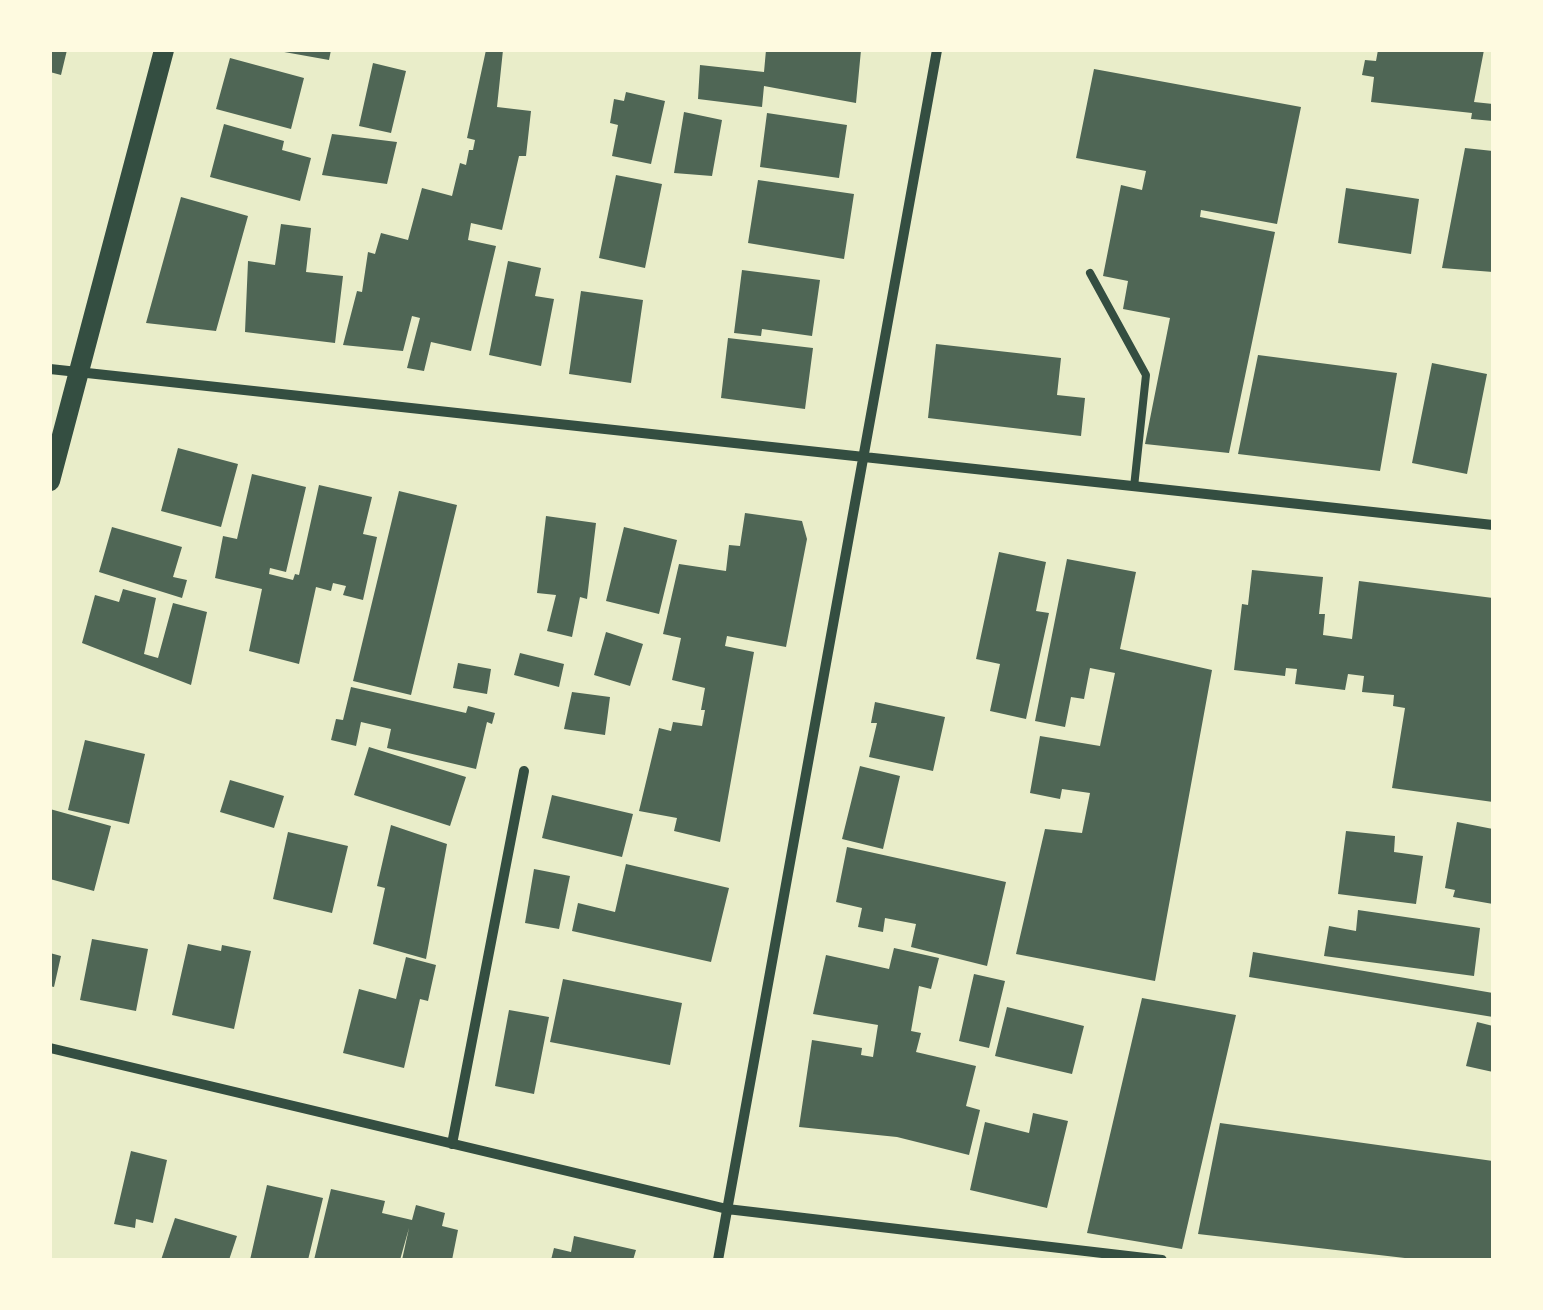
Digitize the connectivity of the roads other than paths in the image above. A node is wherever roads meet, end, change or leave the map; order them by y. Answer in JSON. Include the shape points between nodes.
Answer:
{"nodes":[{"id":1,"x":164,"y":50,"type":"edge"},
{"id":2,"x":936,"y":50,"type":"edge"},
{"id":3,"x":1090,"y":273,"type":"dead end"},
{"id":4,"x":50,"y":369,"type":"edge"},
{"id":5,"x":78,"y":376,"type":"junction"},
{"id":6,"x":862,"y":458,"type":"junction"},
{"id":7,"x":50,"y":481,"type":"edge"},
{"id":8,"x":1134,"y":487,"type":"junction"},
{"id":9,"x":1493,"y":524,"type":"edge"},
{"id":10,"x":524,"y":771,"type":"dead end"},
{"id":11,"x":50,"y":1048,"type":"edge"},
{"id":12,"x":452,"y":1144,"type":"junction"},
{"id":13,"x":727,"y":1209,"type":"junction"},
{"id":14,"x":718,"y":1260,"type":"edge"},
{"id":15,"x":1162,"y":1260,"type":"edge"}],
"edges":[{"from":1,"to":5,"type":"main road"},
{"from":2,"to":6,"type":"street"},
{"from":3,"to":8,"type":"lane","via":[[1146,375]]},
{"from":4,"to":5,"type":"street"},
{"from":5,"to":6,"type":"street"},
{"from":5,"to":7,"type":"main road"},
{"from":6,"to":8,"type":"street"},
{"from":6,"to":13,"type":"street"},
{"from":8,"to":9,"type":"street"},
{"from":10,"to":12,"type":"street"},
{"from":11,"to":12,"type":"street"},
{"from":12,"to":13,"type":"street"},
{"from":13,"to":14,"type":"street"},
{"from":13,"to":15,"type":"street"}]}
